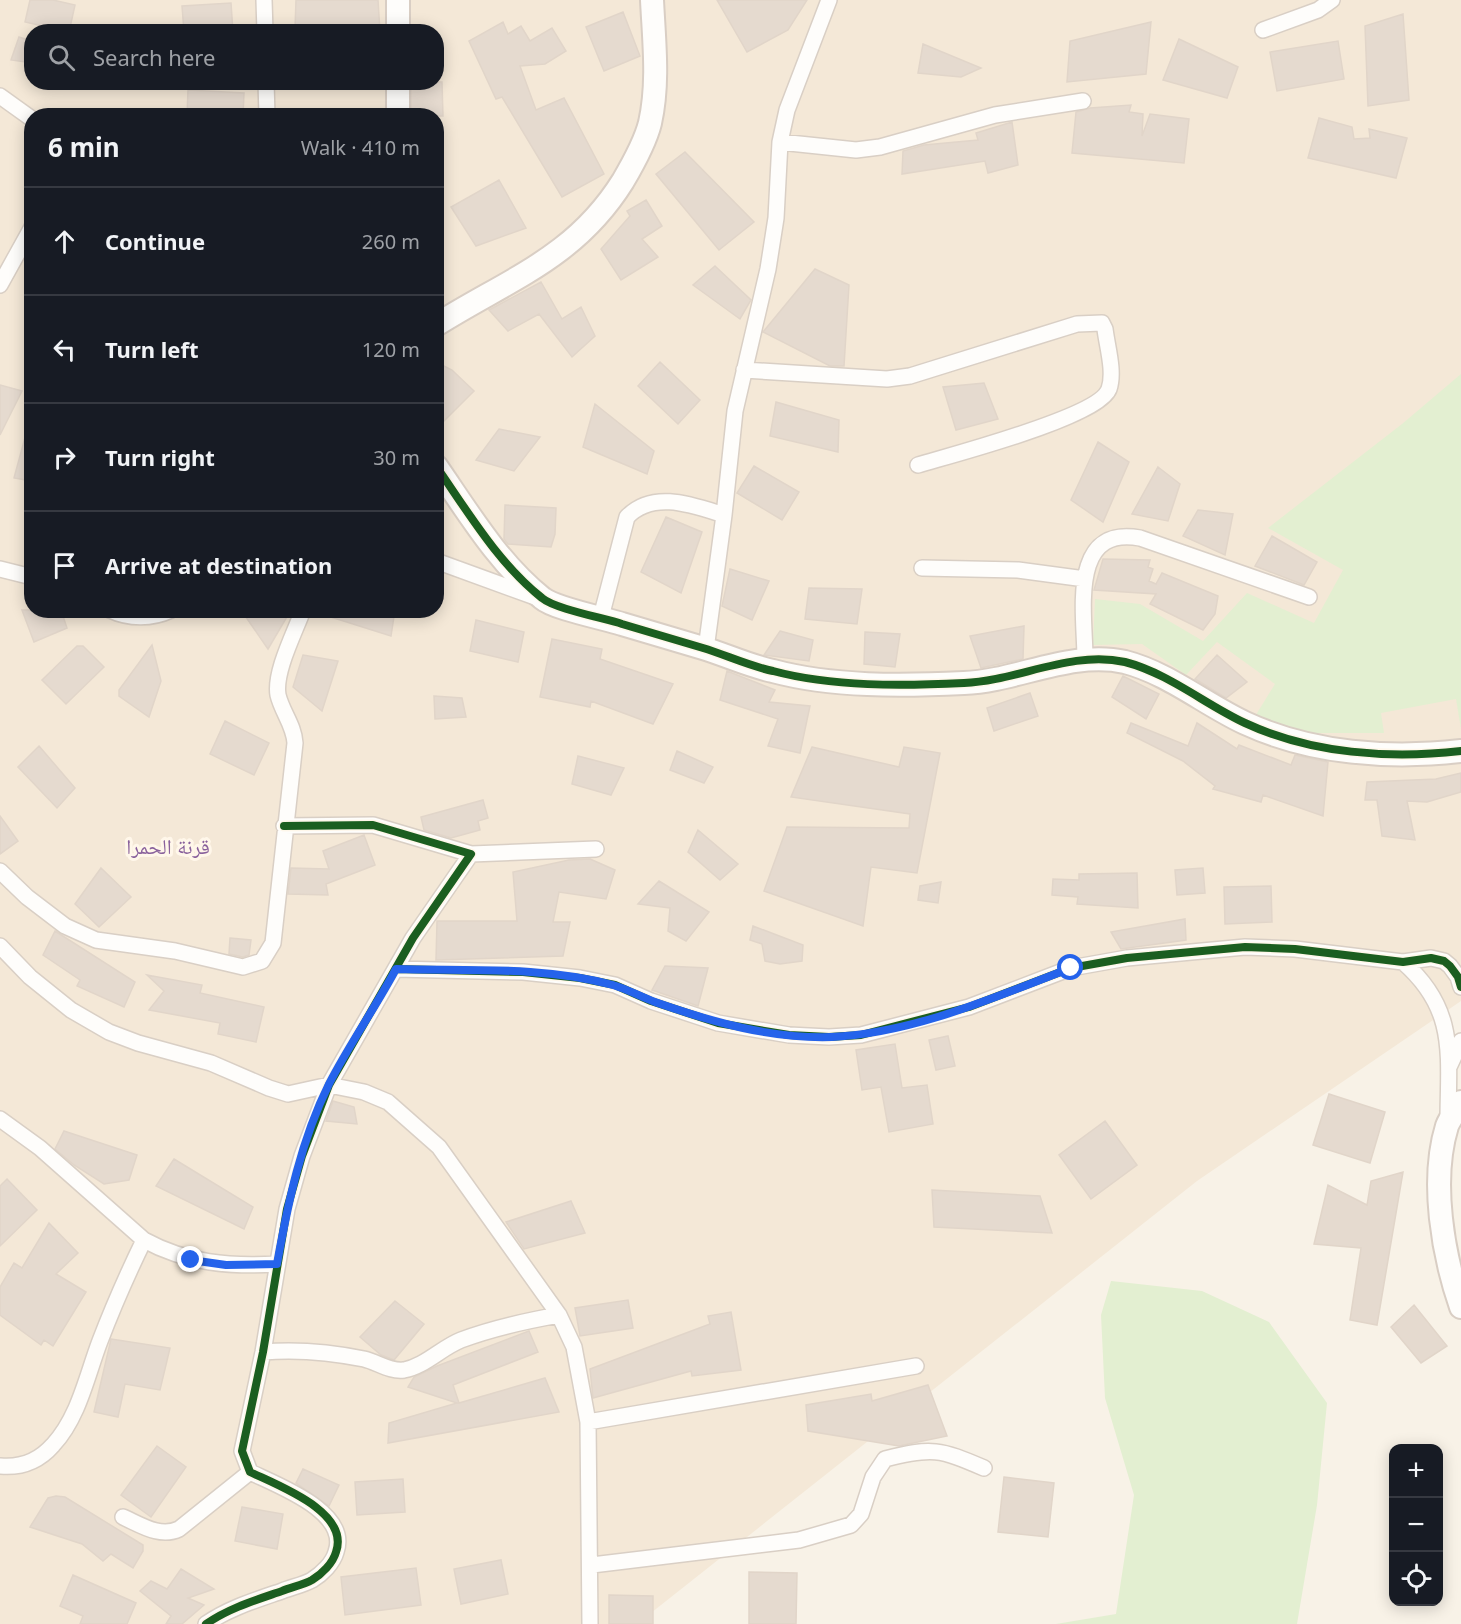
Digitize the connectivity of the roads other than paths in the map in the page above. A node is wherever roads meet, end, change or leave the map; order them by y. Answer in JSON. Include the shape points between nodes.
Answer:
{"nodes":[{"id":1,"x":264,"y":0,"type":"edge"},
{"id":2,"x":398,"y":0,"type":"edge"},
{"id":3,"x":652,"y":0,"type":"edge"},
{"id":4,"x":829,"y":0,"type":"edge"},
{"id":5,"x":1332,"y":0,"type":"edge"},
{"id":6,"x":265,"y":24,"type":"edge"},
{"id":7,"x":398,"y":24,"type":"edge"},
{"id":8,"x":1263,"y":30,"type":"dead end"},
{"id":9,"x":266,"y":90,"type":"edge"},
{"id":10,"x":398,"y":90,"type":"edge"},
{"id":11,"x":0,"y":96,"type":"edge"},
{"id":12,"x":1083,"y":101,"type":"dead end"},
{"id":13,"x":267,"y":108,"type":"edge"},
{"id":14,"x":398,"y":108,"type":"edge"},
{"id":15,"x":24,"y":113,"type":"edge"},
{"id":16,"x":780,"y":142,"type":"junction"},
{"id":17,"x":24,"y":242,"type":"edge"},
{"id":18,"x":0,"y":285,"type":"edge"},
{"id":19,"x":444,"y":305,"type":"edge"},
{"id":20,"x":464,"y":308,"type":"junction"},
{"id":21,"x":444,"y":320,"type":"edge"},
{"id":22,"x":744,"y":370,"type":"junction"},
{"id":23,"x":918,"y":465,"type":"dead end"},
{"id":24,"x":444,"y":478,"type":"edge"},
{"id":25,"x":724,"y":515,"type":"junction"},
{"id":26,"x":444,"y":564,"type":"edge"},
{"id":27,"x":922,"y":568,"type":"dead end"},
{"id":28,"x":0,"y":569,"type":"edge"},
{"id":29,"x":24,"y":575,"type":"edge"},
{"id":30,"x":1085,"y":579,"type":"junction"},
{"id":31,"x":1310,"y":597,"type":"dead end"},
{"id":32,"x":544,"y":600,"type":"junction"},
{"id":33,"x":601,"y":617,"type":"junction"},
{"id":34,"x":300,"y":618,"type":"edge"},
{"id":35,"x":706,"y":649,"type":"junction"},
{"id":36,"x":1085,"y":659,"type":"junction"},
{"id":37,"x":1461,"y":751,"type":"edge"},
{"id":38,"x":284,"y":826,"type":"junction"},
{"id":39,"x":596,"y":849,"type":"dead end"},
{"id":40,"x":471,"y":854,"type":"junction"},
{"id":41,"x":0,"y":871,"type":"edge"},
{"id":42,"x":0,"y":946,"type":"edge"},
{"id":43,"x":1403,"y":962,"type":"junction"},
{"id":44,"x":396,"y":969,"type":"junction"},
{"id":45,"x":1461,"y":987,"type":"edge"},
{"id":46,"x":1461,"y":1041,"type":"edge"},
{"id":47,"x":1449,"y":1067,"type":"junction"},
{"id":48,"x":329,"y":1085,"type":"junction"},
{"id":49,"x":1461,"y":1102,"type":"edge"},
{"id":50,"x":0,"y":1119,"type":"edge"},
{"id":51,"x":1448,"y":1125,"type":"junction"},
{"id":52,"x":144,"y":1240,"type":"junction"},
{"id":53,"x":277,"y":1264,"type":"junction"},
{"id":54,"x":1461,"y":1307,"type":"edge"},
{"id":55,"x":559,"y":1315,"type":"junction"},
{"id":56,"x":263,"y":1352,"type":"junction"},
{"id":57,"x":916,"y":1366,"type":"dead end"},
{"id":58,"x":588,"y":1422,"type":"junction"},
{"id":59,"x":0,"y":1466,"type":"edge"},
{"id":60,"x":984,"y":1468,"type":"dead end"},
{"id":61,"x":250,"y":1472,"type":"junction"},
{"id":62,"x":123,"y":1517,"type":"dead end"},
{"id":63,"x":592,"y":1564,"type":"junction"},
{"id":64,"x":206,"y":1624,"type":"edge"},
{"id":65,"x":590,"y":1624,"type":"edge"}],
"edges":[{"from":1,"to":6,"type":"street"},
{"from":2,"to":7,"type":"street"},
{"from":3,"to":20,"type":"street","via":[[655,76],[650,125],[633,164],[607,206],[587,229],[535,268]]},
{"from":4,"to":16,"type":"street","via":[[787,110]]},
{"from":5,"to":8,"type":"street","via":[[1318,10]]},
{"from":9,"to":13,"type":"street"},
{"from":10,"to":14,"type":"street"},
{"from":11,"to":15,"type":"street"},
{"from":12,"to":16,"type":"street","via":[[995,115],[880,147],[856,150]]},
{"from":16,"to":22,"type":"street","via":[[776,218],[768,269]]},
{"from":17,"to":18,"type":"street"},
{"from":19,"to":20,"type":"street"},
{"from":20,"to":21,"type":"street"},
{"from":22,"to":23,"type":"street","via":[[887,379],[935,370],[1077,324],[1102,323],[1111,379],[1101,400],[1069,418]]},
{"from":22,"to":25,"type":"street","via":[[735,411]]},
{"from":24,"to":32,"type":"street","via":[[495,551]]},
{"from":25,"to":33,"type":"street","via":[[660,501],[636,508],[627,517]]},
{"from":25,"to":35,"type":"street"},
{"from":26,"to":32,"type":"street"},
{"from":27,"to":30,"type":"street","via":[[1018,570]]},
{"from":28,"to":29,"type":"street"},
{"from":30,"to":31,"type":"street","via":[[1091,555],[1099,544],[1115,536],[1128,536]]},
{"from":30,"to":36,"type":"street"},
{"from":32,"to":33,"type":"street"},
{"from":33,"to":35,"type":"street"},
{"from":34,"to":38,"type":"street","via":[[278,683],[280,701],[296,743]]},
{"from":35,"to":36,"type":"street","via":[[773,672],[901,684],[967,683]]},
{"from":36,"to":37,"type":"street","via":[[1126,663],[1151,672],[1248,724],[1293,739],[1373,755]]},
{"from":38,"to":40,"type":"street","via":[[373,825]]},
{"from":38,"to":41,"type":"street","via":[[273,943],[269,953],[253,966],[243,968],[80,934],[27,897]]},
{"from":39,"to":40,"type":"street"},
{"from":40,"to":44,"type":"street"},
{"from":42,"to":48,"type":"street","via":[[71,1010],[109,1032],[211,1063],[288,1094]]},
{"from":43,"to":44,"type":"street","via":[[1245,947],[1126,958],[1071,968],[969,1007],[894,1028],[829,1037],[726,1025],[615,985],[580,978],[523,972]]},
{"from":43,"to":45,"type":"street","via":[[1431,958],[1444,961]]},
{"from":43,"to":47,"type":"street","via":[[1421,978],[1440,1007]]},
{"from":44,"to":48,"type":"street"},
{"from":46,"to":47,"type":"street"},
{"from":47,"to":51,"type":"street"},
{"from":48,"to":53,"type":"street","via":[[302,1156]]},
{"from":48,"to":55,"type":"street","via":[[388,1102],[439,1147]]},
{"from":49,"to":51,"type":"street"},
{"from":50,"to":52,"type":"street","via":[[40,1148]]},
{"from":51,"to":54,"type":"street","via":[[1440,1175],[1443,1242]]},
{"from":52,"to":53,"type":"street","via":[[191,1260],[226,1265]]},
{"from":52,"to":59,"type":"street","via":[[70,1419],[54,1444],[38,1458],[16,1467]]},
{"from":53,"to":56,"type":"street"},
{"from":55,"to":56,"type":"street","via":[[506,1325],[459,1341],[405,1370],[327,1352]]},
{"from":55,"to":58,"type":"street","via":[[579,1360]]},
{"from":56,"to":61,"type":"street","via":[[242,1451]]},
{"from":57,"to":58,"type":"street"},
{"from":58,"to":63,"type":"street"},
{"from":60,"to":63,"type":"street","via":[[930,1450],[885,1459],[873,1477],[861,1514],[851,1526],[800,1540]]},
{"from":61,"to":62,"type":"street","via":[[170,1533]]},
{"from":61,"to":64,"type":"street","via":[[287,1490],[331,1519],[339,1544],[334,1560],[312,1580],[245,1604]]},
{"from":63,"to":65,"type":"street"}]}
